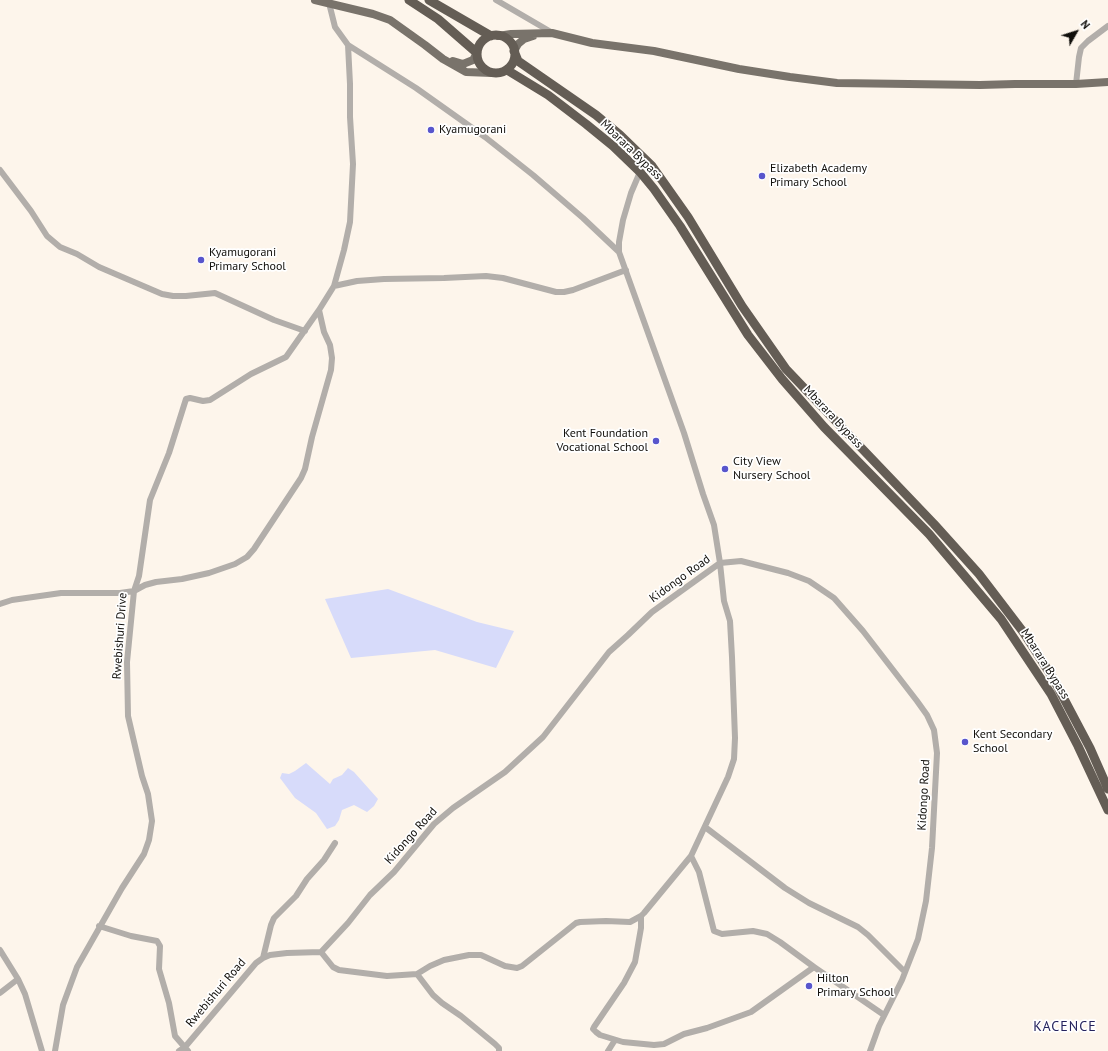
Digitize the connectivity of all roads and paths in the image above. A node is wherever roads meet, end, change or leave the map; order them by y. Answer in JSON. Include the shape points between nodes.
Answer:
{"nodes":[{"id":1,"x":315,"y":0,"type":"edge"},
{"id":2,"x":408,"y":0,"type":"edge"},
{"id":3,"x":430,"y":0,"type":"edge"},
{"id":4,"x":496,"y":0,"type":"edge"},
{"id":5,"x":329,"y":4,"type":"junction"},
{"id":6,"x":1108,"y":26,"type":"edge"},
{"id":7,"x":552,"y":33,"type":"junction"},
{"id":8,"x":539,"y":34,"type":"junction"},
{"id":9,"x":495,"y":36,"type":"junction"},
{"id":10,"x":348,"y":45,"type":"junction"},
{"id":11,"x":514,"y":51,"type":"junction"},
{"id":12,"x":477,"y":53,"type":"junction"},
{"id":13,"x":443,"y":59,"type":"junction"},
{"id":14,"x":507,"y":70,"type":"junction"},
{"id":15,"x":492,"y":73,"type":"junction"},
{"id":16,"x":1108,"y":82,"type":"edge"},
{"id":17,"x":1076,"y":84,"type":"junction"},
{"id":18,"x":0,"y":170,"type":"edge"},
{"id":19,"x":640,"y":172,"type":"junction"},
{"id":20,"x":619,"y":252,"type":"junction"},
{"id":21,"x":626,"y":270,"type":"junction"},
{"id":22,"x":334,"y":286,"type":"junction"},
{"id":23,"x":319,"y":310,"type":"junction"},
{"id":24,"x":305,"y":331,"type":"junction"},
{"id":25,"x":720,"y":563,"type":"junction"},
{"id":26,"x":134,"y":591,"type":"junction"},
{"id":27,"x":0,"y":604,"type":"edge"},
{"id":28,"x":1108,"y":789,"type":"edge"},
{"id":29,"x":1108,"y":810,"type":"edge"},
{"id":30,"x":704,"y":827,"type":"junction"},
{"id":31,"x":335,"y":843,"type":"dead end"},
{"id":32,"x":691,"y":856,"type":"junction"},
{"id":33,"x":641,"y":916,"type":"junction"},
{"id":34,"x":100,"y":926,"type":"junction"},
{"id":35,"x":0,"y":950,"type":"edge"},
{"id":36,"x":321,"y":952,"type":"junction"},
{"id":37,"x":262,"y":958,"type":"junction"},
{"id":38,"x":814,"y":967,"type":"junction"},
{"id":39,"x":905,"y":972,"type":"junction"},
{"id":40,"x":417,"y":974,"type":"junction"},
{"id":41,"x":18,"y":979,"type":"junction"},
{"id":42,"x":0,"y":993,"type":"edge"},
{"id":43,"x":884,"y":1016,"type":"junction"},
{"id":44,"x":615,"y":1040,"type":"junction"},
{"id":45,"x":187,"y":1049,"type":"edge"},
{"id":46,"x":42,"y":1051,"type":"edge"},
{"id":47,"x":55,"y":1051,"type":"edge"},
{"id":48,"x":179,"y":1051,"type":"edge"},
{"id":49,"x":499,"y":1051,"type":"edge"},
{"id":50,"x":608,"y":1051,"type":"edge"},
{"id":51,"x":870,"y":1051,"type":"edge"}],
"edges":[{"from":1,"to":5,"type":"main road"},
{"from":2,"to":12,"type":"highway","via":[[438,19]]},
{"from":3,"to":9,"type":"highway"},
{"from":4,"to":7,"type":"street"},
{"from":5,"to":10,"type":"street","via":[[335,27]]},
{"from":5,"to":13,"type":"main road","via":[[390,20]]},
{"from":6,"to":17,"type":"street","via":[[1081,48]]},
{"from":7,"to":8,"type":"main road"},
{"from":7,"to":17,"type":"main road","via":[[592,43],[654,51],[739,69],[837,83]]},
{"from":8,"to":9,"type":"main road"},
{"from":8,"to":11,"type":"main road","via":[[524,39]]},
{"from":9,"to":11,"type":"highway","via":[[507,39]]},
{"from":9,"to":12,"type":"highway","via":[[483,41]]},
{"from":10,"to":20,"type":"street","via":[[485,136],[583,218]]},
{"from":10,"to":22,"type":"street","name":"Rwebishuri Drive","via":[[353,164],[350,222]]},
{"from":11,"to":14,"type":"highway","via":[[512,65]]},
{"from":11,"to":28,"type":"highway","name":"Mbarara Bypass","via":[[518,60],[596,115],[652,166],[688,217],[742,306],[786,369],[978,574],[1024,632],[1053,678],[1090,748]]},
{"from":12,"to":13,"type":"main road","via":[[473,60],[463,64]]},
{"from":12,"to":15,"type":"highway","via":[[481,66]]},
{"from":13,"to":15,"type":"main road","via":[[466,72]]},
{"from":14,"to":15,"type":"highway"},
{"from":14,"to":19,"type":"highway","name":"Mbarara Bypass","via":[[568,109]]},
{"from":16,"to":17,"type":"main road"},
{"from":18,"to":24,"type":"street","via":[[47,236],[60,247],[162,294],[186,296],[214,293]]},
{"from":19,"to":20,"type":"street","via":[[623,220]]},
{"from":19,"to":29,"type":"highway","name":"Mbarara Bypass","via":[[676,220],[748,335],[782,379],[824,427],[929,534],[1001,619],[1051,694]]},
{"from":20,"to":21,"type":"street"},
{"from":21,"to":22,"type":"street","via":[[564,292],[486,276],[384,279]]},
{"from":21,"to":25,"type":"street","via":[[714,525]]},
{"from":22,"to":23,"type":"street","name":"Rwebishuri Drive"},
{"from":23,"to":24,"type":"street","name":"Rwebishuri Drive"},
{"from":23,"to":26,"type":"street","via":[[330,345],[332,370],[305,469],[264,536],[247,557],[235,564],[209,573],[156,582]]},
{"from":24,"to":26,"type":"street","name":"Rwebishuri Drive","via":[[286,358],[252,374],[210,400],[186,400],[150,500],[139,576]]},
{"from":25,"to":30,"type":"street","via":[[724,601],[730,621],[734,759]]},
{"from":25,"to":36,"type":"street","name":"Kidongo Road","via":[[652,612],[609,652],[543,737],[505,772],[434,824]]},
{"from":25,"to":39,"type":"street","name":"Kidongo Road","via":[[741,561],[766,567],[809,580],[822,588],[863,631],[917,701],[934,730],[937,753],[932,848],[926,901],[918,939]]},
{"from":26,"to":27,"type":"street","via":[[61,593]]},
{"from":26,"to":34,"type":"street","name":"Rwebishuri Drive","via":[[127,662],[128,716],[148,794],[152,821],[144,854]]},
{"from":30,"to":32,"type":"street"},
{"from":30,"to":39,"type":"street","via":[[785,888],[858,927]]},
{"from":31,"to":37,"type":"street","via":[[296,896],[274,918]]},
{"from":32,"to":33,"type":"street"},
{"from":32,"to":38,"type":"street","via":[[699,872],[714,931],[722,934],[753,931],[767,934]]},
{"from":33,"to":40,"type":"street","via":[[624,923],[576,923],[517,968],[505,966],[481,955],[469,955],[444,960]]},
{"from":33,"to":44,"type":"street","via":[[635,962],[593,1029]]},
{"from":34,"to":45,"type":"street","via":[[157,941],[160,946],[159,969],[175,1036]]},
{"from":34,"to":47,"type":"street","name":"Rwebishuri Drive","via":[[77,967],[63,1005]]},
{"from":35,"to":41,"type":"street"},
{"from":36,"to":37,"type":"street","name":"Rwebishuri Road","via":[[287,953]]},
{"from":36,"to":40,"type":"street","via":[[333,967],[343,971],[387,976]]},
{"from":37,"to":45,"type":"street","name":"Rwebishuri Road"},
{"from":38,"to":43,"type":"street"},
{"from":38,"to":44,"type":"street","via":[[751,1012],[737,1018],[654,1046]]},
{"from":39,"to":43,"type":"street","name":"Kidongo Road"},
{"from":40,"to":49,"type":"street","via":[[433,995],[495,1044]]},
{"from":41,"to":42,"type":"street"},
{"from":41,"to":46,"type":"street"},
{"from":43,"to":51,"type":"street","name":"Kidongo Road"},
{"from":44,"to":50,"type":"street"},
{"from":45,"to":48,"type":"street","name":"Rwebishuri Road"}]}
